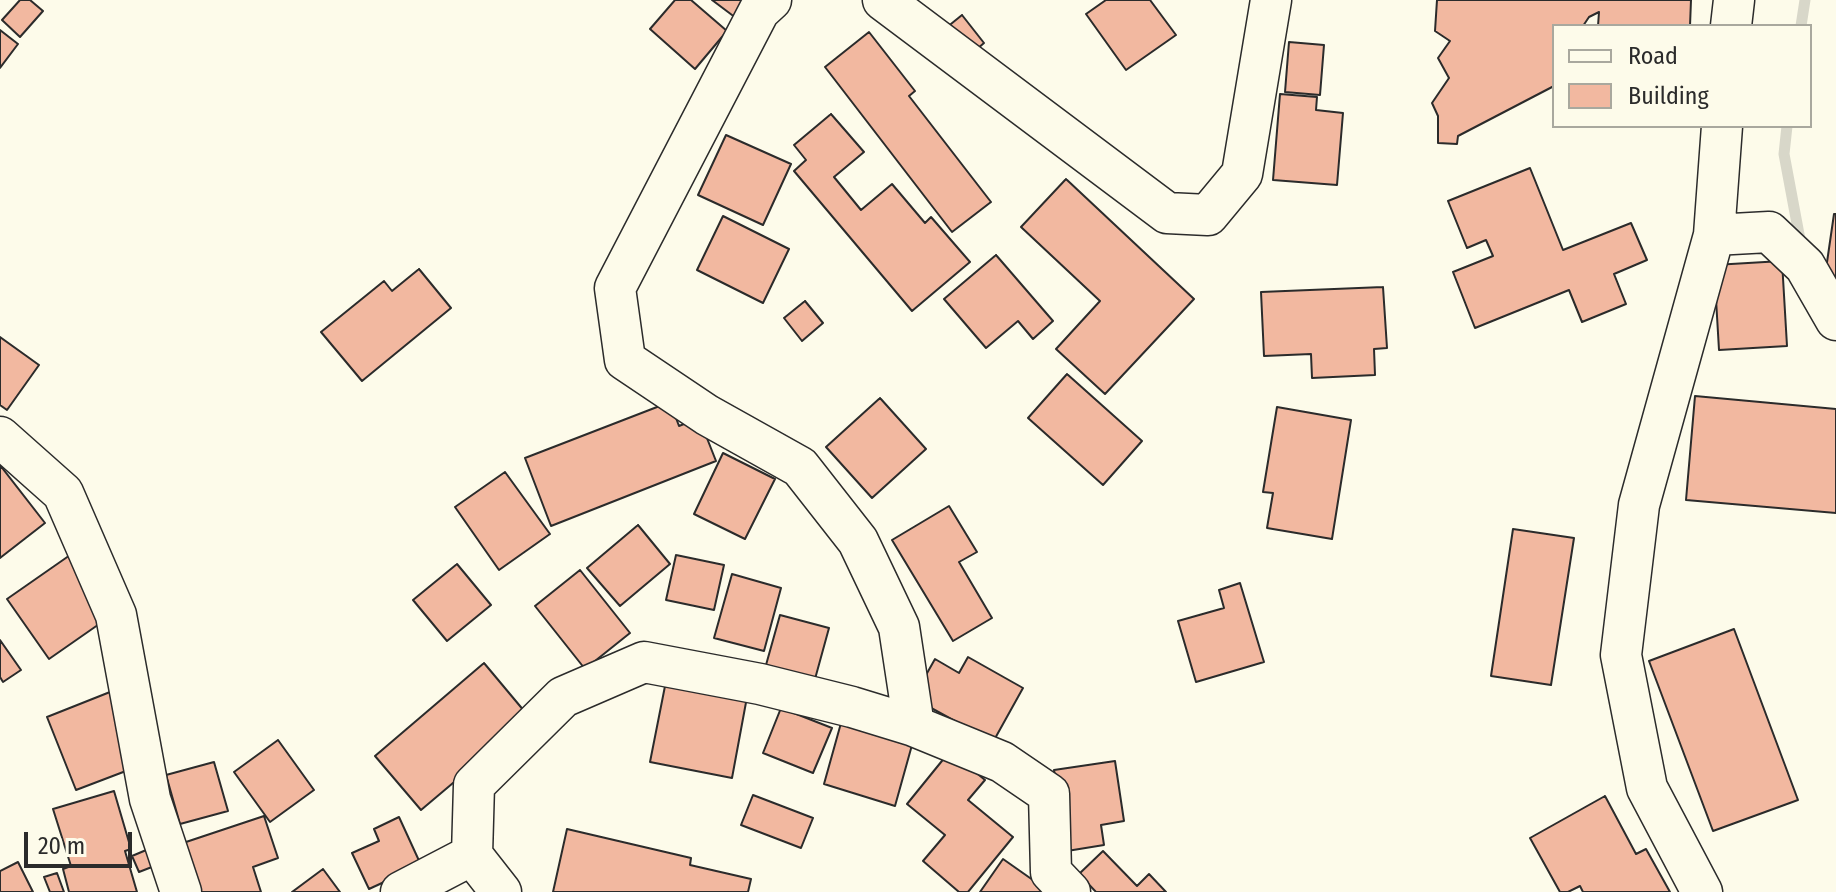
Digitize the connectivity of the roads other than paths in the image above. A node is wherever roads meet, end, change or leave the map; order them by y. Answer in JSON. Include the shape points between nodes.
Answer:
{"nodes":[{"id":1,"x":771,"y":0,"type":"edge"},
{"id":2,"x":883,"y":0,"type":"edge"},
{"id":3,"x":1271,"y":0,"type":"edge"},
{"id":4,"x":1734,"y":0,"type":"edge"},
{"id":5,"x":1731,"y":24,"type":"edge"},
{"id":6,"x":1722,"y":128,"type":"edge"},
{"id":7,"x":1714,"y":235,"type":"junction"},
{"id":8,"x":1836,"y":320,"type":"edge"},
{"id":9,"x":0,"y":437,"type":"edge"},
{"id":10,"x":914,"y":726,"type":"junction"},
{"id":11,"x":472,"y":855,"type":"junction"},
{"id":12,"x":181,"y":892,"type":"edge"},
{"id":13,"x":401,"y":892,"type":"edge"},
{"id":14,"x":501,"y":892,"type":"edge"},
{"id":15,"x":1070,"y":892,"type":"edge"},
{"id":16,"x":1702,"y":892,"type":"edge"}],
"edges":[{"from":1,"to":10,"type":"street","via":[[759,11],[615,288],[625,360],[707,415],[800,467],[858,541],[899,627]]},
{"from":2,"to":3,"type":"street","via":[[1167,213],[1208,215],[1242,174]]},
{"from":4,"to":5,"type":"street"},
{"from":6,"to":7,"type":"street"},
{"from":7,"to":8,"type":"street","via":[[1769,232],[1805,266]]},
{"from":7,"to":16,"type":"street","via":[[1639,505],[1621,655],[1647,788]]},
{"from":9,"to":12,"type":"street","via":[[63,493],[116,615],[150,799]]},
{"from":10,"to":11,"type":"street","via":[[760,684],[644,662],[563,697],[474,785]]},
{"from":10,"to":15,"type":"street","via":[[1002,762],[1049,794],[1051,872]]},
{"from":11,"to":13,"type":"street"},
{"from":11,"to":14,"type":"street"}]}
